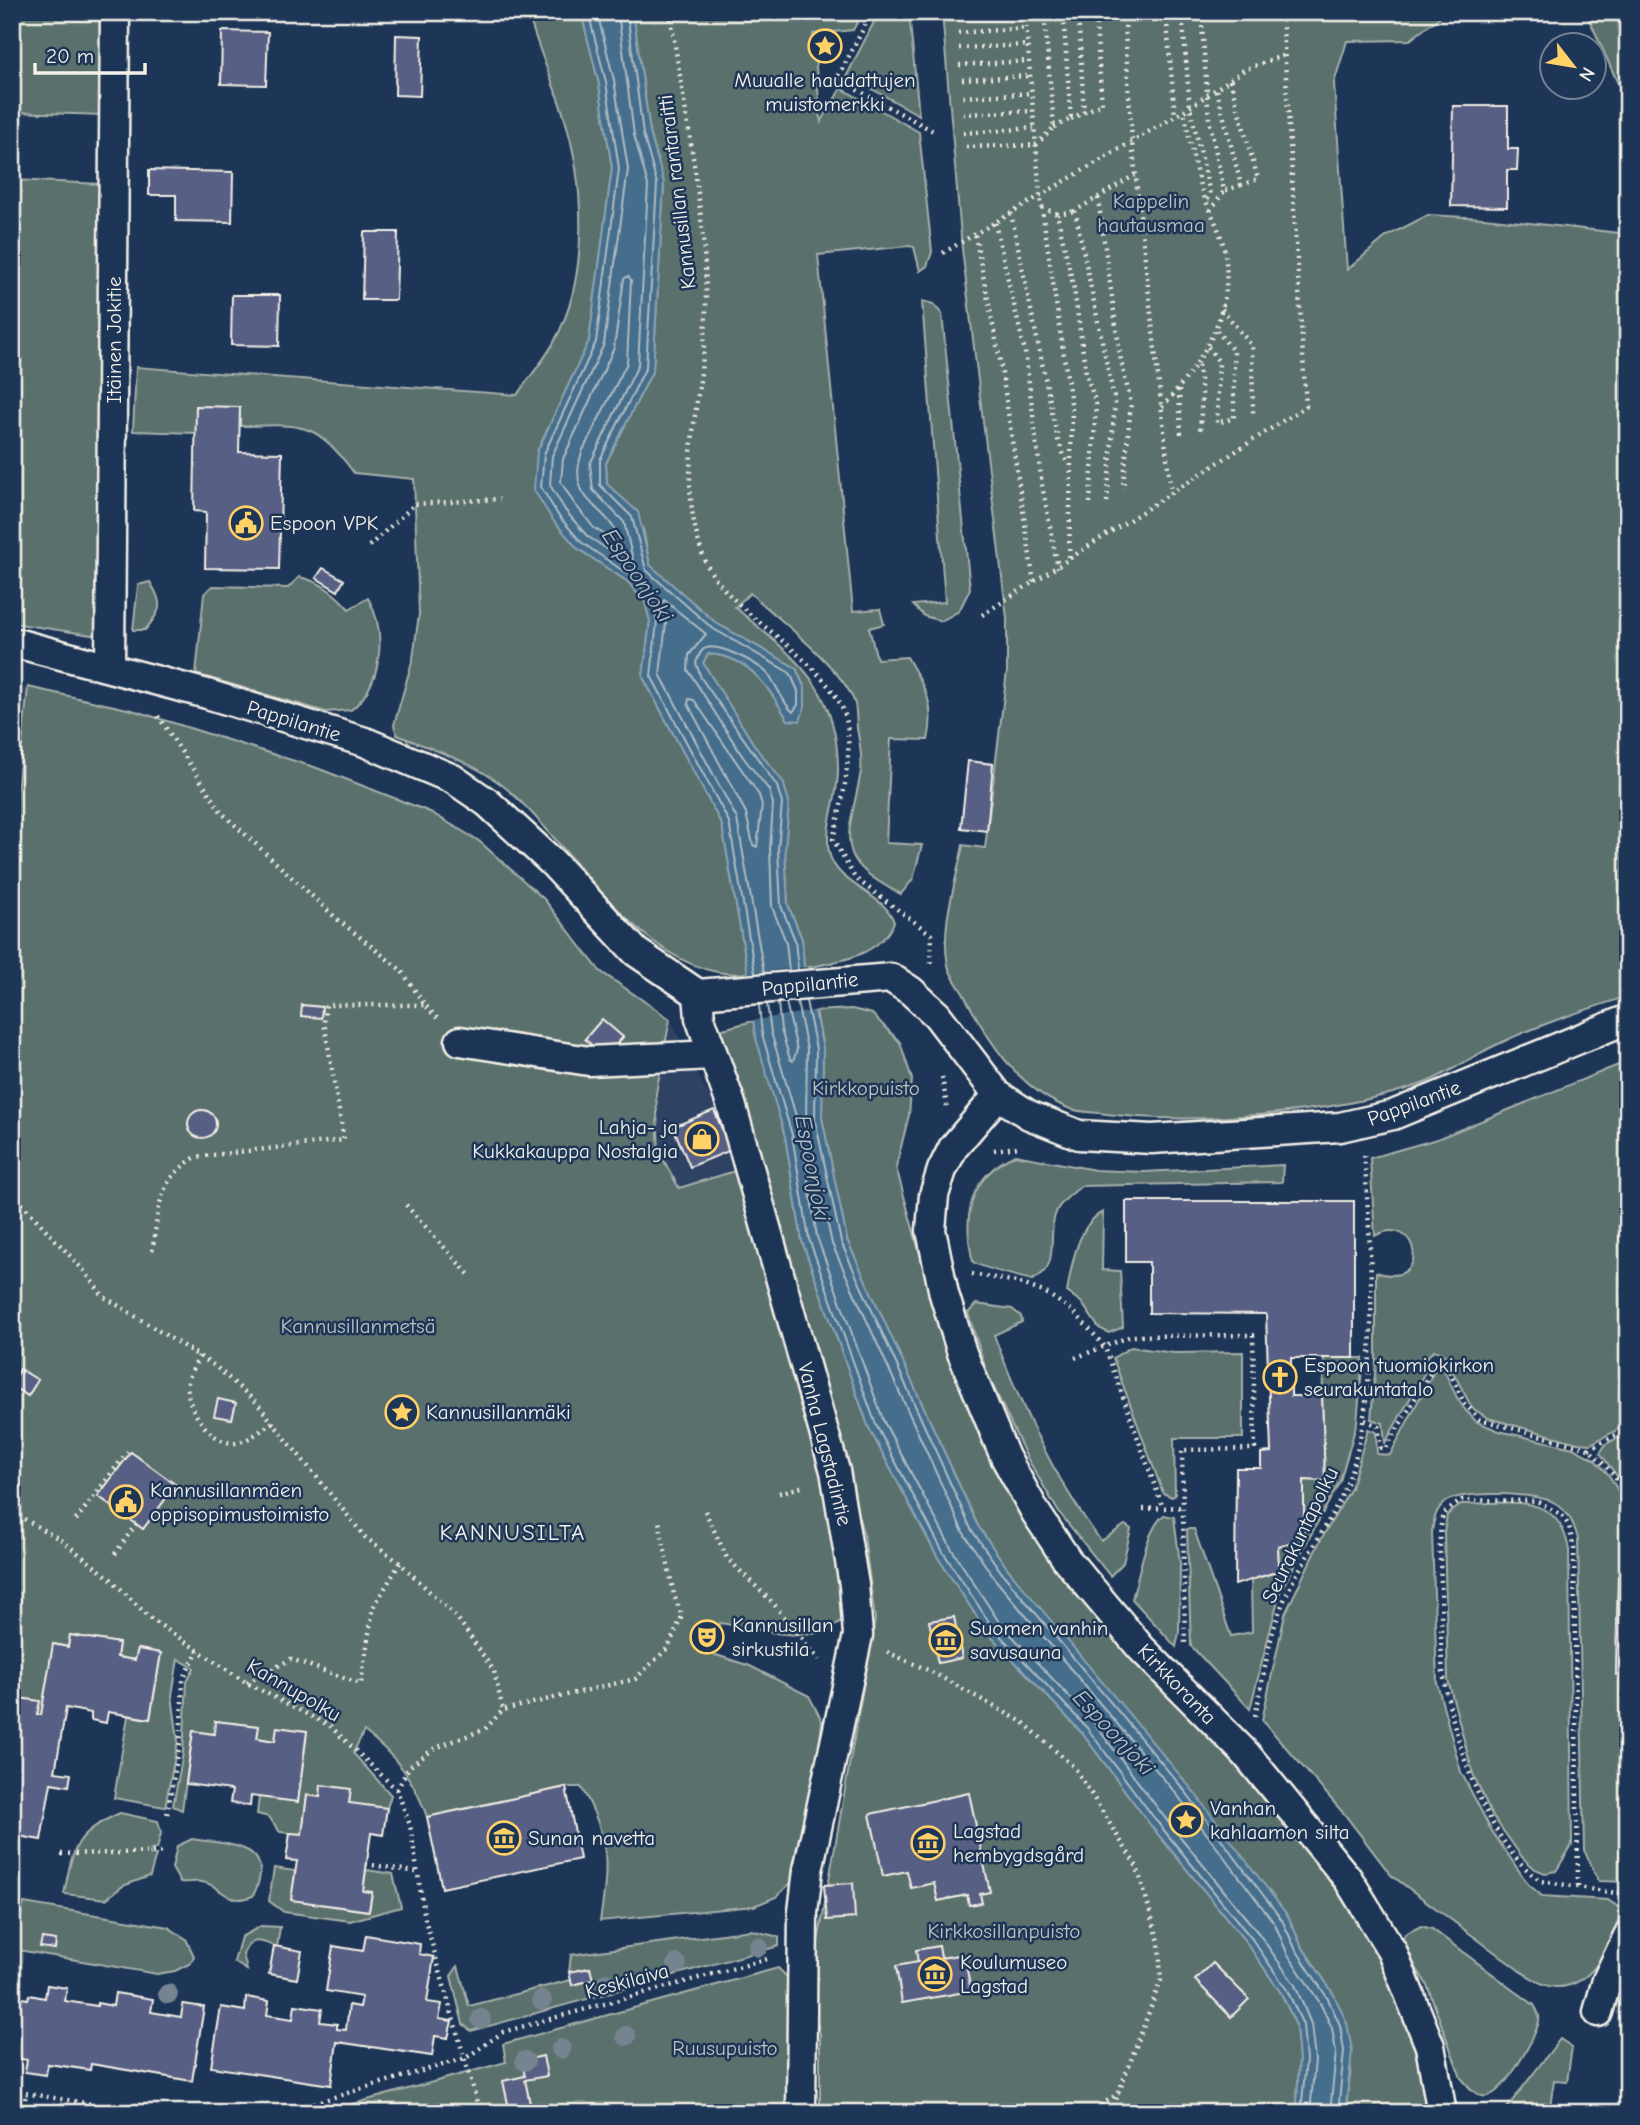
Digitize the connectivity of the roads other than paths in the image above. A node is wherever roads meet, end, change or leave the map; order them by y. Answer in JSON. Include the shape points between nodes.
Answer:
{"nodes":[{"id":1,"x":115,"y":12,"type":"edge"},
{"id":2,"x":12,"y":642,"type":"edge"},
{"id":3,"x":110,"y":667,"type":"junction"},
{"id":4,"x":710,"y":994,"type":"junction"},
{"id":5,"x":1628,"y":1019,"type":"edge"},
{"id":6,"x":460,"y":1041,"type":"road end"},
{"id":7,"x":713,"y":1055,"type":"junction"},
{"id":8,"x":998,"y":1095,"type":"junction"},
{"id":9,"x":1628,"y":1936,"type":"edge"},
{"id":10,"x":1598,"y":2012,"type":"dead end"},
{"id":11,"x":801,"y":2113,"type":"edge"},
{"id":12,"x":1442,"y":2113,"type":"edge"}],
"edges":[{"from":1,"to":3,"type":"street","name":"Itäinen Jokitie"},
{"from":2,"to":3,"type":"street","name":"Pappilantie"},
{"from":3,"to":4,"type":"street","name":"Pappilantie","via":[[365,743],[453,779],[488,803],[552,862],[636,952]]},
{"from":4,"to":7,"type":"street","name":"Vanha Lagstadintie","via":[[700,1018]]},
{"from":4,"to":8,"type":"street","name":"Pappilantie","via":[[891,978],[937,1015]]},
{"from":5,"to":8,"type":"street","name":"Pappilantie","via":[[1393,1115],[1340,1127],[1152,1139],[1079,1135],[1029,1115]]},
{"from":6,"to":7,"type":"street","via":[[589,1062]]},
{"from":7,"to":11,"type":"street","name":"Vanha Lagstadintie","via":[[835,1471],[848,1538],[858,1635],[808,1870],[802,1950]]},
{"from":8,"to":12,"type":"street","name":"Kirkkoranta","via":[[953,1148],[942,1170],[931,1230],[962,1353],[1005,1457],[1067,1560],[1141,1648],[1245,1754],[1348,1879],[1392,1951],[1430,2046]]},
{"from":9,"to":10,"type":"street"}]}
